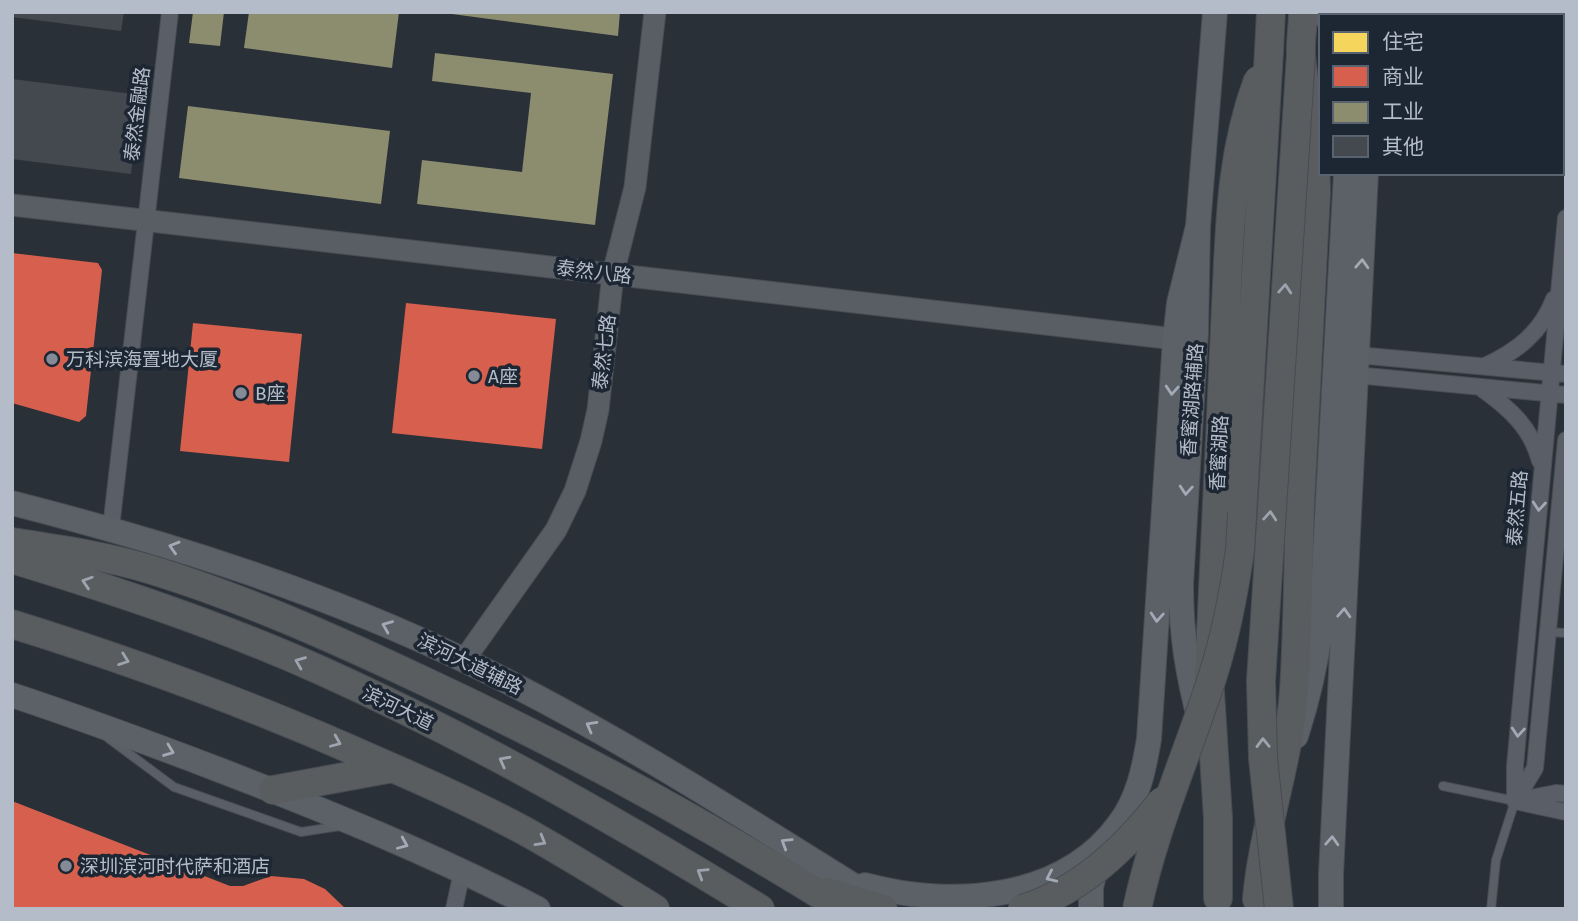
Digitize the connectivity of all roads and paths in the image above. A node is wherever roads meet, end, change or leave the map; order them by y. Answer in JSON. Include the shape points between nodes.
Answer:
{"nodes":[{"id":1,"x":170,"y":12,"type":"edge"},
{"id":2,"x":655,"y":12,"type":"edge"},
{"id":3,"x":1200,"y":12,"type":"edge"},
{"id":4,"x":1215,"y":12,"type":"edge"},
{"id":5,"x":1271,"y":12,"type":"edge"},
{"id":6,"x":1303,"y":12,"type":"edge"},
{"id":7,"x":1503,"y":12,"type":"edge"},
{"id":8,"x":1521,"y":14,"type":"edge"},
{"id":9,"x":1269,"y":51,"type":"junction"},
{"id":10,"x":1301,"y":54,"type":"junction"},
{"id":11,"x":1212,"y":64,"type":"junction"},
{"id":12,"x":1331,"y":175,"type":"edge"},
{"id":13,"x":1346,"y":175,"type":"edge"},
{"id":14,"x":1366,"y":175,"type":"edge"},
{"id":15,"x":12,"y":205,"type":"edge"},
{"id":16,"x":1566,"y":218,"type":"edge"},
{"id":17,"x":146,"y":220,"type":"junction"},
{"id":18,"x":1198,"y":226,"type":"junction"},
{"id":19,"x":1343,"y":234,"type":"junction"},
{"id":20,"x":613,"y":274,"type":"junction"},
{"id":21,"x":1559,"y":283,"type":"junction"},
{"id":22,"x":1175,"y":339,"type":"junction"},
{"id":23,"x":1357,"y":365,"type":"junction"},
{"id":24,"x":1483,"y":367,"type":"junction"},
{"id":25,"x":1558,"y":373,"type":"edge"},
{"id":26,"x":1479,"y":387,"type":"junction"},
{"id":27,"x":1549,"y":393,"type":"junction"},
{"id":28,"x":1566,"y":395,"type":"edge"},
{"id":29,"x":1566,"y":440,"type":"edge"},
{"id":30,"x":1565,"y":457,"type":"edge"},
{"id":31,"x":1542,"y":467,"type":"junction"},
{"id":32,"x":12,"y":503,"type":"edge"},
{"id":33,"x":111,"y":528,"type":"junction"},
{"id":34,"x":12,"y":542,"type":"edge"},
{"id":35,"x":12,"y":559,"type":"edge"},
{"id":36,"x":12,"y":624,"type":"edge"},
{"id":37,"x":1548,"y":632,"type":"junction"},
{"id":38,"x":1566,"y":633,"type":"edge"},
{"id":39,"x":464,"y":660,"type":"junction"},
{"id":40,"x":12,"y":695,"type":"edge"},
{"id":41,"x":81,"y":718,"type":"junction"},
{"id":42,"x":393,"y":768,"type":"junction"},
{"id":43,"x":1282,"y":776,"type":"junction"},
{"id":44,"x":1175,"y":781,"type":"junction"},
{"id":45,"x":1216,"y":785,"type":"junction"},
{"id":46,"x":1443,"y":786,"type":"dead end"},
{"id":47,"x":273,"y":790,"type":"junction"},
{"id":48,"x":1566,"y":794,"type":"edge"},
{"id":49,"x":1515,"y":802,"type":"junction"},
{"id":50,"x":1566,"y":811,"type":"edge"},
{"id":51,"x":355,"y":824,"type":"junction"},
{"id":52,"x":1104,"y":842,"type":"junction"},
{"id":53,"x":462,"y":872,"type":"junction"},
{"id":54,"x":609,"y":880,"type":"junction"},
{"id":55,"x":844,"y":880,"type":"junction"},
{"id":56,"x":805,"y":885,"type":"junction"},
{"id":57,"x":1218,"y":904,"type":"edge"},
{"id":58,"x":1264,"y":906,"type":"edge"},
{"id":59,"x":454,"y":909,"type":"edge"},
{"id":60,"x":538,"y":909,"type":"edge"},
{"id":61,"x":647,"y":909,"type":"edge"},
{"id":62,"x":655,"y":909,"type":"edge"},
{"id":63,"x":760,"y":909,"type":"edge"},
{"id":64,"x":844,"y":909,"type":"edge"},
{"id":65,"x":883,"y":909,"type":"edge"},
{"id":66,"x":891,"y":909,"type":"edge"},
{"id":67,"x":1022,"y":909,"type":"edge"},
{"id":68,"x":1091,"y":909,"type":"edge"},
{"id":69,"x":1137,"y":909,"type":"edge"},
{"id":70,"x":1329,"y":909,"type":"edge"},
{"id":71,"x":1491,"y":909,"type":"edge"}],
"edges":[{"from":1,"to":17,"type":"street","name":"泰然金融路"},
{"from":2,"to":20,"type":"street","name":"泰然七路","via":[[635,187]]},
{"from":3,"to":11,"type":"street"},
{"from":4,"to":11,"type":"main road","name":"香蜜湖路辅路"},
{"from":5,"to":9,"type":"highway","name":"香蜜湖路"},
{"from":6,"to":10,"type":"highway"},
{"from":7,"to":8,"type":"lane"},
{"from":9,"to":44,"type":"highway","bridge":true,"via":[[1240,550],[1214,672]]},
{"from":9,"to":45,"type":"highway","name":"香蜜湖路","bridge":true,"via":[[1245,115],[1230,210],[1209,677]]},
{"from":10,"to":43,"type":"highway","bridge":true,"via":[[1316,165],[1294,691]]},
{"from":58,"to":10,"type":"highway","one_way":true,"bridge":true,"via":[[1261,681]]},
{"from":11,"to":18,"type":"main road","name":"香蜜湖路辅路"},
{"from":12,"to":19,"type":"main road"},
{"from":13,"to":19,"type":"main road"},
{"from":23,"to":14,"type":"main road","one_way":true},
{"from":15,"to":17,"type":"street","name":"泰然八路"},
{"from":16,"to":21,"type":"street","name":"泰然五路"},
{"from":17,"to":20,"type":"street","name":"泰然八路"},
{"from":17,"to":33,"type":"street","name":"泰然金融路"},
{"from":18,"to":22,"type":"main road"},
{"from":18,"to":45,"type":"main road","name":"香蜜湖路辅路","one_way":true,"via":[[1181,626],[1187,671]]},
{"from":19,"to":43,"type":"main road","via":[[1321,626],[1307,702]]},
{"from":20,"to":22,"type":"street","name":"泰然八路"},
{"from":20,"to":39,"type":"street","name":"泰然七路","via":[[595,424],[575,491],[556,530]]},
{"from":21,"to":24,"type":"street","via":[[1532,336]]},
{"from":21,"to":25,"type":"street","name":"泰然五路"},
{"from":22,"to":52,"type":"main road","one_way":true,"via":[[1149,739],[1135,797]]},
{"from":23,"to":24,"type":"street"},
{"from":23,"to":26,"type":"street"},
{"from":70,"to":23,"type":"main road","one_way":true},
{"from":24,"to":25,"type":"street"},
{"from":25,"to":27,"type":"street","name":"泰然五路"},
{"from":26,"to":27,"type":"street"},
{"from":26,"to":31,"type":"street","via":[[1516,415],[1536,445]]},
{"from":27,"to":28,"type":"street"},
{"from":27,"to":31,"type":"street","name":"泰然五路"},
{"from":29,"to":30,"type":"street","name":"泰然五路"},
{"from":30,"to":37,"type":"street","name":"泰然五路"},
{"from":31,"to":49,"type":"street","name":"泰然五路","one_way":true,"via":[[1514,766]]},
{"from":32,"to":33,"type":"main road","name":"滨河大道辅路"},
{"from":39,"to":33,"type":"main road","name":"滨河大道辅路","one_way":true,"via":[[240,568]]},
{"from":34,"to":56,"type":"highway","via":[[89,554],[150,570],[222,594],[369,655],[557,745]]},
{"from":63,"to":35,"type":"highway","name":"滨河大道","one_way":true,"via":[[639,834],[321,671],[191,617]]},
{"from":36,"to":42,"type":"highway","one_way":true,"via":[[216,693]]},
{"from":37,"to":38,"type":"lane"},
{"from":37,"to":49,"type":"street","name":"泰然五路","via":[[1535,768]]},
{"from":55,"to":39,"type":"main road","name":"滨河大道辅路","one_way":true,"via":[[635,750]]},
{"from":40,"to":41,"type":"main road"},
{"from":41,"to":47,"type":"main road","one_way":true},
{"from":41,"to":51,"type":"lane","via":[[174,787],[301,832]]},
{"from":42,"to":47,"type":"highway"},
{"from":42,"to":54,"type":"highway","one_way":true,"via":[[522,830]]},
{"from":43,"to":58,"type":"highway","via":[[1265,838]]},
{"from":44,"to":67,"type":"highway","bridge":true,"via":[[1146,821],[1103,864],[1056,896]]},
{"from":44,"to":69,"type":"highway","bridge":true},
{"from":45,"to":57,"type":"highway","name":"香蜜湖路"},
{"from":46,"to":49,"type":"lane"},
{"from":47,"to":51,"type":"main road"},
{"from":48,"to":49,"type":"street"},
{"from":49,"to":50,"type":"street"},
{"from":49,"to":71,"type":"lane","name":"泰然五路","via":[[1496,860]]},
{"from":51,"to":53,"type":"main road","one_way":true},
{"from":52,"to":55,"type":"main road","one_way":true,"via":[[1049,879],[975,897],[890,892]]},
{"from":52,"to":68,"type":"main road","via":[[1091,887]]},
{"from":53,"to":59,"type":"street"},
{"from":53,"to":60,"type":"main road"},
{"from":54,"to":61,"type":"main road"},
{"from":54,"to":62,"type":"highway"},
{"from":55,"to":66,"type":"main road","name":"滨河大道辅路"},
{"from":56,"to":64,"type":"highway"},
{"from":56,"to":65,"type":"highway"}]}
